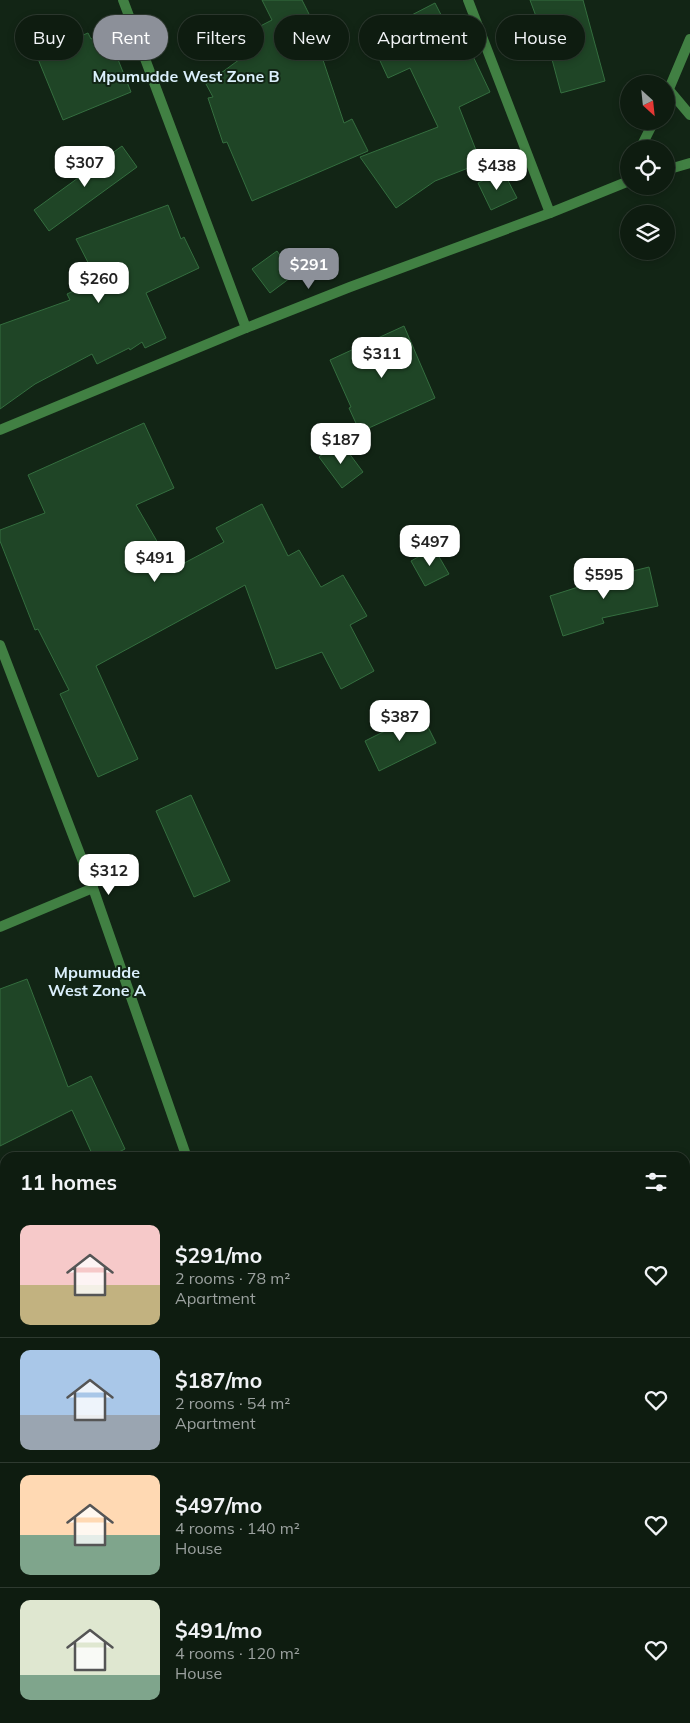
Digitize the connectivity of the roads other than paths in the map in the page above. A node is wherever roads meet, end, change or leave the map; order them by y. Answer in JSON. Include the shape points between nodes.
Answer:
{"nodes":[{"id":1,"x":123,"y":0,"type":"edge"},
{"id":2,"x":468,"y":0,"type":"edge"},
{"id":3,"x":690,"y":39,"type":"edge"},
{"id":4,"x":675,"y":76,"type":"edge"},
{"id":5,"x":675,"y":100,"type":"edge"},
{"id":6,"x":690,"y":115,"type":"edge"},
{"id":7,"x":690,"y":163,"type":"edge"},
{"id":8,"x":675,"y":167,"type":"edge"},
{"id":9,"x":620,"y":184,"type":"edge"},
{"id":10,"x":550,"y":213,"type":"junction"},
{"id":11,"x":246,"y":328,"type":"junction"},
{"id":12,"x":0,"y":430,"type":"edge"},
{"id":13,"x":0,"y":645,"type":"edge"},
{"id":14,"x":93,"y":888,"type":"junction"},
{"id":15,"x":0,"y":927,"type":"edge"},
{"id":16,"x":185,"y":1152,"type":"edge"}],
"edges":[{"from":1,"to":11,"type":"street"},
{"from":2,"to":10,"type":"street"},
{"from":3,"to":4,"type":"street"},
{"from":5,"to":6,"type":"street"},
{"from":7,"to":8,"type":"street"},
{"from":9,"to":10,"type":"street"},
{"from":10,"to":11,"type":"street"},
{"from":11,"to":12,"type":"street"},
{"from":13,"to":14,"type":"street"},
{"from":14,"to":15,"type":"street"},
{"from":14,"to":16,"type":"street"}]}
